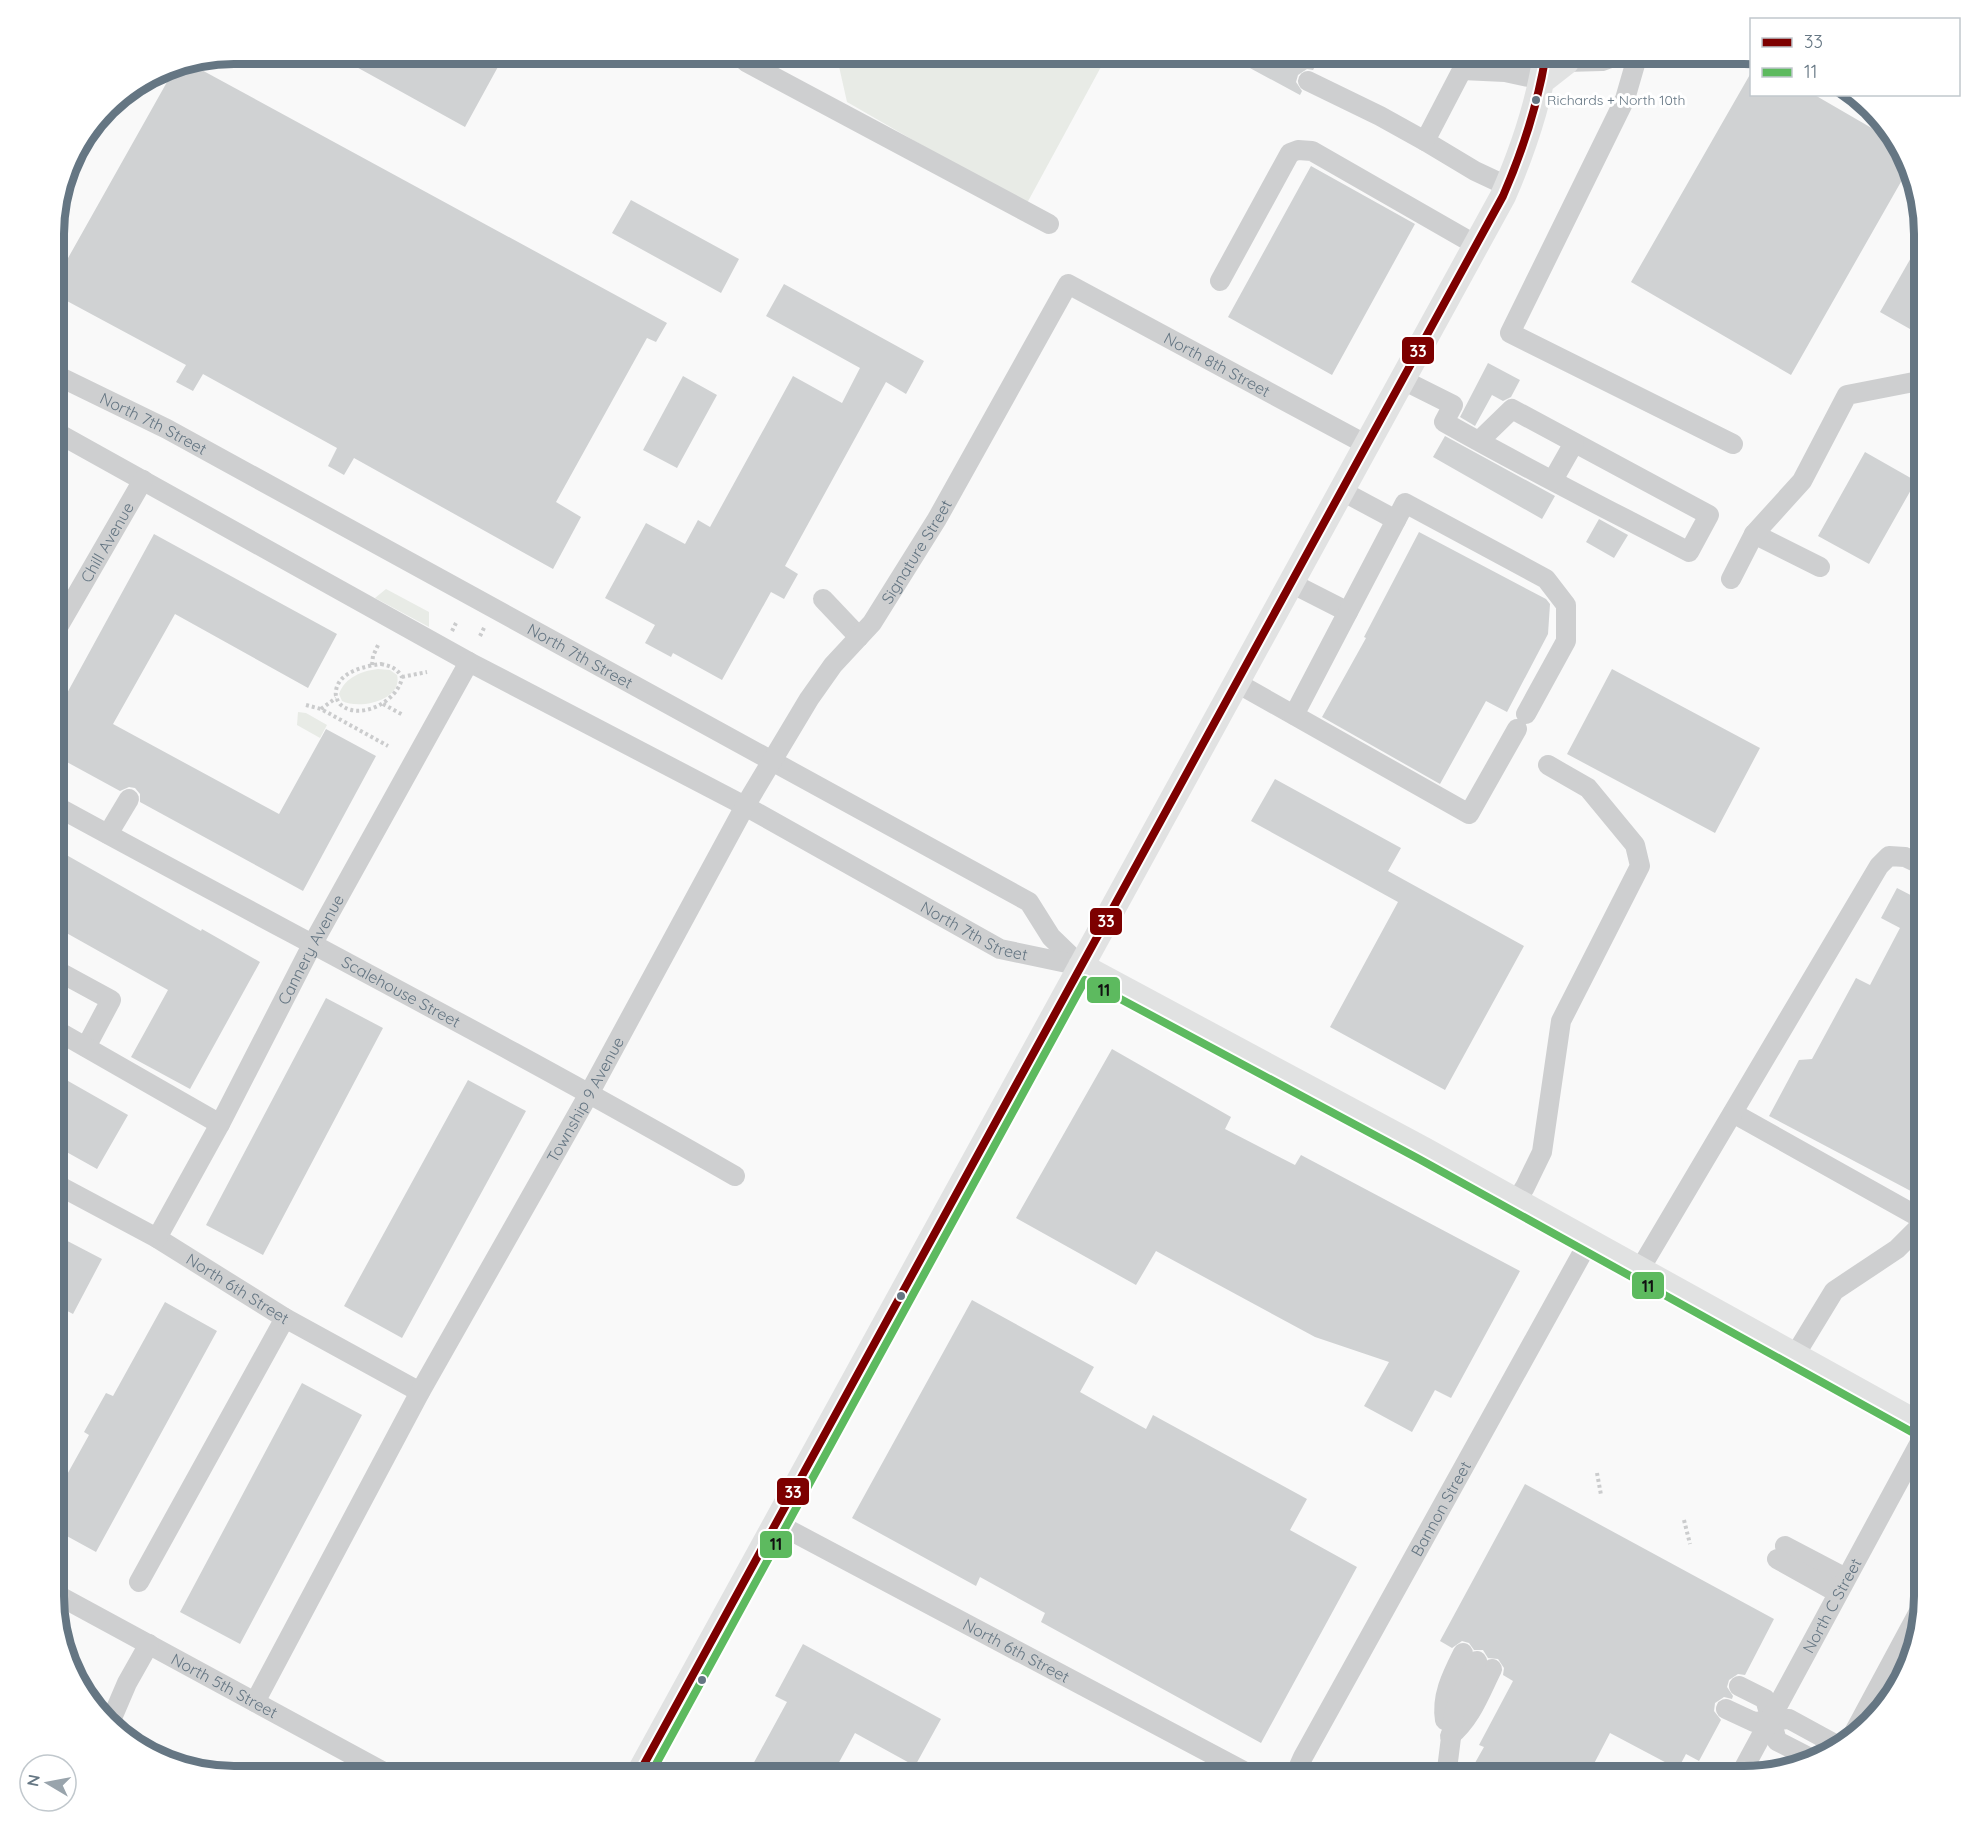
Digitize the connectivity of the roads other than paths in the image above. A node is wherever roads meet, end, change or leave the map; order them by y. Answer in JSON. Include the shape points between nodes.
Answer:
{"nodes":[{"id":1,"x":752,"y":65,"type":"edge"},
{"id":2,"x":1464,"y":65,"type":"edge"},
{"id":3,"x":1478,"y":65,"type":"edge"},
{"id":4,"x":1554,"y":65,"type":"edge"},
{"id":5,"x":1635,"y":65,"type":"edge"},
{"id":6,"x":1542,"y":80,"type":"junction"},
{"id":7,"x":1308,"y":81,"type":"dead end"},
{"id":8,"x":1425,"y":141,"type":"junction"},
{"id":9,"x":1507,"y":186,"type":"junction"},
{"id":10,"x":1048,"y":224,"type":"dead end"},
{"id":11,"x":1476,"y":245,"type":"junction"},
{"id":12,"x":1220,"y":281,"type":"dead end"},
{"id":13,"x":1068,"y":284,"type":"joint"},
{"id":14,"x":65,"y":379,"type":"edge"},
{"id":15,"x":1403,"y":380,"type":"junction"},
{"id":16,"x":1913,"y":382,"type":"edge"},
{"id":17,"x":65,"y":437,"type":"edge"},
{"id":18,"x":1479,"y":441,"type":"junction"},
{"id":19,"x":1574,"y":443,"type":"junction"},
{"id":20,"x":1733,"y":444,"type":"dead end"},
{"id":21,"x":1367,"y":445,"type":"junction"},
{"id":22,"x":143,"y":480,"type":"junction"},
{"id":23,"x":1552,"y":480,"type":"junction"},
{"id":24,"x":1342,"y":491,"type":"junction"},
{"id":25,"x":1396,"y":520,"type":"junction"},
{"id":26,"x":1754,"y":534,"type":"junction"},
{"id":27,"x":1820,"y":567,"type":"dead end"},
{"id":28,"x":1731,"y":579,"type":"dead end"},
{"id":29,"x":1291,"y":583,"type":"junction"},
{"id":30,"x":823,"y":599,"type":"dead end"},
{"id":31,"x":1348,"y":612,"type":"junction"},
{"id":32,"x":65,"y":615,"type":"edge"},
{"id":33,"x":859,"y":637,"type":"junction"},
{"id":34,"x":469,"y":662,"type":"junction"},
{"id":35,"x":1237,"y":683,"type":"junction"},
{"id":36,"x":1294,"y":715,"type":"junction"},
{"id":37,"x":771,"y":762,"type":"junction"},
{"id":38,"x":1548,"y":765,"type":"dead end"},
{"id":39,"x":129,"y":799,"type":"dead end"},
{"id":40,"x":745,"y":806,"type":"junction"},
{"id":41,"x":65,"y":811,"type":"edge"},
{"id":42,"x":108,"y":834,"type":"junction"},
{"id":43,"x":1913,"y":861,"type":"edge"},
{"id":44,"x":312,"y":945,"type":"junction"},
{"id":45,"x":1082,"y":966,"type":"junction"},
{"id":46,"x":65,"y":975,"type":"edge"},
{"id":47,"x":65,"y":1035,"type":"edge"},
{"id":48,"x":86,"y":1047,"type":"junction"},
{"id":49,"x":590,"y":1092,"type":"junction"},
{"id":50,"x":1733,"y":1113,"type":"junction"},
{"id":51,"x":220,"y":1124,"type":"junction"},
{"id":52,"x":735,"y":1176,"type":"dead end"},
{"id":53,"x":65,"y":1189,"type":"edge"},
{"id":54,"x":1516,"y":1201,"type":"junction"},
{"id":55,"x":1914,"y":1215,"type":"edge"},
{"id":56,"x":1914,"y":1232,"type":"edge"},
{"id":57,"x":157,"y":1238,"type":"junction"},
{"id":58,"x":1589,"y":1240,"type":"junction"},
{"id":59,"x":1640,"y":1269,"type":"junction"},
{"id":60,"x":285,"y":1318,"type":"junction"},
{"id":61,"x":1795,"y":1355,"type":"junction"},
{"id":62,"x":420,"y":1392,"type":"junction"},
{"id":63,"x":1914,"y":1421,"type":"edge"},
{"id":64,"x":1914,"y":1454,"type":"edge"},
{"id":65,"x":776,"y":1522,"type":"junction"},
{"id":66,"x":1781,"y":1552,"type":"dead end"},
{"id":67,"x":139,"y":1582,"type":"dead end"},
{"id":68,"x":1842,"y":1586,"type":"junction"},
{"id":69,"x":65,"y":1599,"type":"edge"},
{"id":70,"x":1910,"y":1628,"type":"edge"},
{"id":71,"x":148,"y":1644,"type":"junction"},
{"id":72,"x":1477,"y":1661,"type":"dead end"},
{"id":73,"x":1739,"y":1686,"type":"dead end"},
{"id":74,"x":255,"y":1702,"type":"junction"},
{"id":75,"x":1726,"y":1709,"type":"dead end"},
{"id":76,"x":113,"y":1716,"type":"edge"},
{"id":77,"x":1771,"y":1720,"type":"junction"},
{"id":78,"x":1861,"y":1720,"type":"edge"},
{"id":79,"x":1831,"y":1742,"type":"edge"},
{"id":80,"x":1805,"y":1755,"type":"edge"},
{"id":81,"x":373,"y":1766,"type":"edge"},
{"id":82,"x":643,"y":1766,"type":"edge"},
{"id":83,"x":1234,"y":1766,"type":"edge"},
{"id":84,"x":1300,"y":1766,"type":"edge"},
{"id":85,"x":1447,"y":1766,"type":"edge"},
{"id":86,"x":1745,"y":1766,"type":"edge"}],
"edges":[{"from":1,"to":10,"type":"street"},
{"from":2,"to":8,"type":"street"},
{"from":3,"to":6,"type":"street"},
{"from":4,"to":6,"type":"main road"},
{"from":5,"to":20,"type":"street","via":[[1625,99],[1510,333]]},
{"from":6,"to":9,"type":"main road","via":[[1521,154]]},
{"from":7,"to":8,"type":"street"},
{"from":8,"to":9,"type":"street"},
{"from":9,"to":11,"type":"main road"},
{"from":11,"to":12,"type":"street","via":[[1312,151],[1298,150],[1290,153]]},
{"from":11,"to":15,"type":"main road"},
{"from":13,"to":21,"type":"street","name":"North 8th Street"},
{"from":13,"to":33,"type":"street","name":"Signature Street","via":[[937,519],[872,623]]},
{"from":14,"to":37,"type":"street","name":"North 7th Street","via":[[188,440]]},
{"from":15,"to":18,"type":"street","via":[[1453,405],[1444,423]]},
{"from":15,"to":21,"type":"main road"},
{"from":16,"to":26,"type":"street","via":[[1846,395],[1802,481]]},
{"from":17,"to":22,"type":"street","name":"North 7th Street"},
{"from":18,"to":19,"type":"street","via":[[1512,409]]},
{"from":18,"to":23,"type":"street"},
{"from":19,"to":23,"type":"street"},
{"from":19,"to":23,"type":"street","via":[[1709,515],[1689,552]]},
{"from":21,"to":24,"type":"main road"},
{"from":22,"to":32,"type":"street","name":"Chill Avenue"},
{"from":22,"to":34,"type":"street","name":"North 7th Street"},
{"from":24,"to":25,"type":"street"},
{"from":24,"to":29,"type":"main road"},
{"from":25,"to":31,"type":"street"},
{"from":25,"to":36,"type":"street","via":[[1405,503],[1546,579],[1566,605],[1566,641],[1469,814]]},
{"from":26,"to":27,"type":"street"},
{"from":26,"to":28,"type":"street"},
{"from":29,"to":31,"type":"street"},
{"from":29,"to":35,"type":"main road"},
{"from":30,"to":33,"type":"street"},
{"from":31,"to":36,"type":"street"},
{"from":33,"to":37,"type":"street","name":"Signature Street","via":[[833,665]]},
{"from":34,"to":40,"type":"street","name":"North 7th Street"},
{"from":34,"to":44,"type":"street","name":"Cannery Avenue"},
{"from":35,"to":36,"type":"street"},
{"from":35,"to":45,"type":"main road"},
{"from":37,"to":40,"type":"street","name":"Signature Street"},
{"from":37,"to":45,"type":"street","name":"North 7th Street","via":[[1029,902],[1052,937]]},
{"from":38,"to":54,"type":"street","via":[[1588,788],[1635,845],[1640,866],[1561,1021],[1542,1152]]},
{"from":39,"to":42,"type":"street"},
{"from":40,"to":45,"type":"street","name":"North 7th Street","via":[[1000,949]]},
{"from":40,"to":49,"type":"street","name":"Township 9 Avenue"},
{"from":41,"to":42,"type":"street","name":"Scalehouse Street"},
{"from":42,"to":44,"type":"street","name":"Scalehouse Street"},
{"from":43,"to":50,"type":"street","via":[[1889,856],[1879,866]]},
{"from":44,"to":49,"type":"street","name":"Scalehouse Street"},
{"from":44,"to":51,"type":"street","name":"Cannery Avenue"},
{"from":45,"to":54,"type":"main road","name":"North 7th Street"},
{"from":45,"to":65,"type":"main road"},
{"from":46,"to":48,"type":"street","via":[[111,1000]]},
{"from":47,"to":48,"type":"street"},
{"from":48,"to":51,"type":"street"},
{"from":49,"to":52,"type":"street","name":"Scalehouse Street"},
{"from":49,"to":62,"type":"street","name":"Township 9 Avenue"},
{"from":50,"to":55,"type":"street"},
{"from":50,"to":59,"type":"street"},
{"from":51,"to":57,"type":"street","name":"Cannery Avenue"},
{"from":53,"to":57,"type":"street","name":"North 6th Street"},
{"from":54,"to":58,"type":"main road","name":"North 7th Street"},
{"from":56,"to":61,"type":"street","via":[[1897,1249],[1834,1291]]},
{"from":57,"to":60,"type":"street","name":"North 6th Street"},
{"from":58,"to":59,"type":"main road","name":"North 7th Street"},
{"from":58,"to":84,"type":"street","name":"Bannon Street"},
{"from":59,"to":61,"type":"main road","name":"North 7th Street"},
{"from":60,"to":62,"type":"street","name":"North 6th Street"},
{"from":60,"to":67,"type":"street"},
{"from":61,"to":63,"type":"main road","name":"North 7th Street"},
{"from":62,"to":74,"type":"street","name":"Township 9 Avenue"},
{"from":64,"to":68,"type":"street","name":"North C Street"},
{"from":65,"to":82,"type":"main road"},
{"from":65,"to":83,"type":"street","name":"North 6th Street"},
{"from":66,"to":68,"type":"street"},
{"from":68,"to":77,"type":"street","name":"North C Street"},
{"from":69,"to":71,"type":"street","name":"North 5th Street"},
{"from":70,"to":78,"type":"street"},
{"from":71,"to":74,"type":"street","name":"North 5th Street"},
{"from":71,"to":76,"type":"street"},
{"from":72,"to":85,"type":"street","via":[[1454,1714]]},
{"from":73,"to":77,"type":"street","via":[[1765,1699]]},
{"from":74,"to":81,"type":"street","name":"North 5th Street"},
{"from":75,"to":77,"type":"street","via":[[1754,1722]]},
{"from":77,"to":79,"type":"street","via":[[1788,1719]]},
{"from":77,"to":80,"type":"street","via":[[1777,1740]]},
{"from":77,"to":86,"type":"street","name":"North C Street"}]}
